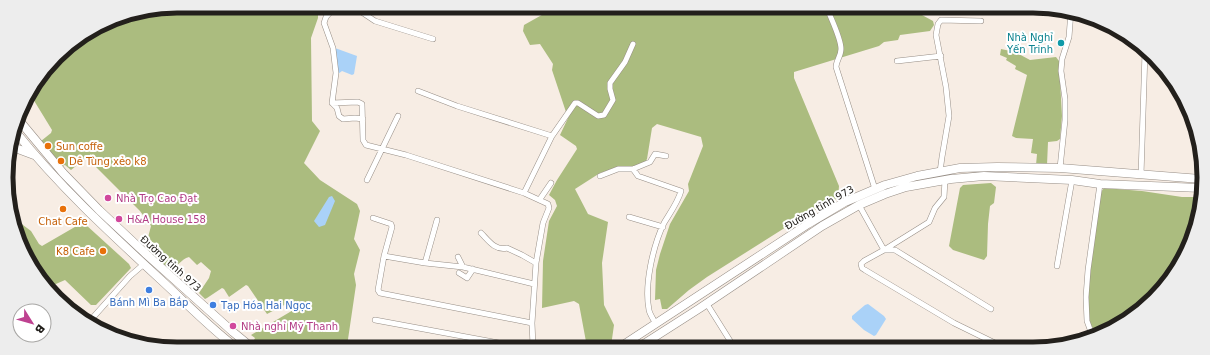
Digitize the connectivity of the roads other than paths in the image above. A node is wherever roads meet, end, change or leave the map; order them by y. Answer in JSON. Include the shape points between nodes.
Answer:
{"nodes":[{"id":1,"x":330,"y":13,"type":"edge"},
{"id":2,"x":363,"y":13,"type":"edge"},
{"id":3,"x":829,"y":13,"type":"edge"},
{"id":4,"x":1070,"y":18,"type":"edge"},
{"id":5,"x":981,"y":21,"type":"dead end"},
{"id":6,"x":433,"y":39,"type":"dead end"},
{"id":7,"x":633,"y":44,"type":"dead end"},
{"id":8,"x":940,"y":56,"type":"junction"},
{"id":9,"x":1145,"y":57,"type":"edge"},
{"id":10,"x":897,"y":61,"type":"dead end"},
{"id":11,"x":418,"y":91,"type":"dead end"},
{"id":12,"x":332,"y":103,"type":"junction"},
{"id":13,"x":398,"y":116,"type":"dead end"},
{"id":14,"x":362,"y":119,"type":"junction"},
{"id":15,"x":22,"y":125,"type":"edge"},
{"id":16,"x":24,"y":127,"type":"junction"},
{"id":17,"x":21,"y":129,"type":"edge"},
{"id":18,"x":19,"y":136,"type":"edge"},
{"id":19,"x":552,"y":136,"type":"junction"},
{"id":20,"x":15,"y":148,"type":"edge"},
{"id":21,"x":383,"y":148,"type":"junction"},
{"id":22,"x":36,"y":156,"type":"junction"},
{"id":23,"x":666,"y":156,"type":"dead end"},
{"id":24,"x":1060,"y":168,"type":"junction"},
{"id":25,"x":633,"y":169,"type":"junction"},
{"id":26,"x":940,"y":172,"type":"junction"},
{"id":27,"x":1141,"y":175,"type":"junction"},
{"id":28,"x":600,"y":176,"type":"dead end"},
{"id":29,"x":1197,"y":178,"type":"edge"},
{"id":30,"x":367,"y":180,"type":"dead end"},
{"id":31,"x":945,"y":180,"type":"junction"},
{"id":32,"x":1072,"y":180,"type":"junction"},
{"id":33,"x":551,"y":183,"type":"dead end"},
{"id":34,"x":1100,"y":184,"type":"junction"},
{"id":35,"x":1197,"y":188,"type":"edge"},
{"id":36,"x":875,"y":189,"type":"junction"},
{"id":37,"x":524,"y":193,"type":"junction"},
{"id":38,"x":540,"y":199,"type":"junction"},
{"id":39,"x":859,"y":205,"type":"junction"},
{"id":40,"x":629,"y":217,"type":"dead end"},
{"id":41,"x":373,"y":218,"type":"dead end"},
{"id":42,"x":437,"y":220,"type":"dead end"},
{"id":43,"x":663,"y":227,"type":"junction"},
{"id":44,"x":481,"y":233,"type":"dead end"},
{"id":45,"x":128,"y":243,"type":"junction"},
{"id":46,"x":884,"y":250,"type":"junction"},
{"id":47,"x":384,"y":256,"type":"junction"},
{"id":48,"x":458,"y":257,"type":"dead end"},
{"id":49,"x":142,"y":262,"type":"junction"},
{"id":50,"x":425,"y":263,"type":"junction"},
{"id":51,"x":536,"y":263,"type":"junction"},
{"id":52,"x":1057,"y":266,"type":"dead end"},
{"id":53,"x":463,"y":267,"type":"junction"},
{"id":54,"x":473,"y":270,"type":"junction"},
{"id":55,"x":458,"y":273,"type":"dead end"},
{"id":56,"x":534,"y":284,"type":"junction"},
{"id":57,"x":707,"y":304,"type":"junction"},
{"id":58,"x":991,"y":308,"type":"dead end"},
{"id":59,"x":92,"y":318,"type":"edge"},
{"id":60,"x":374,"y":320,"type":"dead end"},
{"id":61,"x":532,"y":323,"type":"junction"},
{"id":62,"x":656,"y":324,"type":"junction"},
{"id":63,"x":662,"y":331,"type":"junction"},
{"id":64,"x":1091,"y":331,"type":"edge"},
{"id":65,"x":233,"y":332,"type":"junction"},
{"id":66,"x":225,"y":342,"type":"edge"},
{"id":67,"x":227,"y":342,"type":"edge"},
{"id":68,"x":245,"y":342,"type":"edge"},
{"id":69,"x":493,"y":342,"type":"edge"},
{"id":70,"x":533,"y":342,"type":"edge"},
{"id":71,"x":628,"y":342,"type":"edge"},
{"id":72,"x":646,"y":342,"type":"edge"},
{"id":73,"x":731,"y":342,"type":"edge"},
{"id":74,"x":991,"y":342,"type":"edge"}],
"edges":[{"from":1,"to":12,"type":"street","via":[[324,23],[333,48],[336,73]]},
{"from":2,"to":6,"type":"street","via":[[375,21]]},
{"from":3,"to":36,"type":"street","via":[[840,46],[836,68]]},
{"from":4,"to":24,"type":"street","via":[[1061,71],[1065,120]]},
{"from":5,"to":8,"type":"street","via":[[940,21],[936,34]]},
{"from":7,"to":19,"type":"street","via":[[625,62],[610,83],[613,100],[605,113],[598,116],[575,103]]},
{"from":8,"to":10,"type":"street"},
{"from":8,"to":26,"type":"street","via":[[949,105]]},
{"from":9,"to":27,"type":"street"},
{"from":11,"to":19,"type":"street"},
{"from":12,"to":14,"type":"street","via":[[343,119]]},
{"from":12,"to":14,"type":"street","via":[[361,102]]},
{"from":13,"to":21,"type":"street"},
{"from":14,"to":21,"type":"street","via":[[364,143]]},
{"from":15,"to":16,"type":"main road","name":"Đường tỉnh 973"},
{"from":16,"to":17,"type":"main road"},
{"from":16,"to":45,"type":"main road","name":"Đường tỉnh 973"},
{"from":18,"to":22,"type":"main road","name":"Đường tỉnh 973"},
{"from":19,"to":37,"type":"street"},
{"from":20,"to":22,"type":"main road"},
{"from":21,"to":30,"type":"street"},
{"from":21,"to":37,"type":"street"},
{"from":22,"to":45,"type":"main road","name":"Đường tỉnh 973","via":[[80,204]]},
{"from":23,"to":25,"type":"street","via":[[655,154],[650,162]]},
{"from":24,"to":26,"type":"main road","name":"Đường tỉnh 973","via":[[960,168]]},
{"from":24,"to":27,"type":"main road","name":"Đường tỉnh 973"},
{"from":25,"to":28,"type":"street","via":[[618,169]]},
{"from":25,"to":43,"type":"street","via":[[641,178],[681,191]]},
{"from":26,"to":36,"type":"main road","name":"Đường tỉnh 973"},
{"from":27,"to":29,"type":"main road","name":"Đường tỉnh 973"},
{"from":31,"to":32,"type":"main road","name":"Đường tỉnh 973","via":[[984,176]]},
{"from":31,"to":39,"type":"main road","name":"Đường tỉnh 973","via":[[906,187]]},
{"from":31,"to":46,"type":"street","via":[[944,197],[935,208],[929,222]]},
{"from":32,"to":34,"type":"main road","name":"Đường tỉnh 973"},
{"from":32,"to":52,"type":"street"},
{"from":33,"to":38,"type":"street"},
{"from":34,"to":35,"type":"main road","name":"Đường tỉnh 973"},
{"from":34,"to":64,"type":"street","via":[[1086,297],[1087,322]]},
{"from":36,"to":62,"type":"main road","name":"Đường tỉnh 973","via":[[845,202],[808,224]]},
{"from":37,"to":38,"type":"street"},
{"from":38,"to":51,"type":"street","via":[[547,203],[549,208],[543,223]]},
{"from":39,"to":46,"type":"street"},
{"from":39,"to":57,"type":"main road","name":"Đường tỉnh 973","via":[[822,226]]},
{"from":40,"to":43,"type":"street"},
{"from":41,"to":47,"type":"street","via":[[391,224],[392,227]]},
{"from":42,"to":50,"type":"street"},
{"from":43,"to":62,"type":"street","via":[[653,256],[648,282],[649,311]]},
{"from":44,"to":51,"type":"street","via":[[496,247],[506,248]]},
{"from":45,"to":49,"type":"main road","name":"Đường tỉnh 973"},
{"from":45,"to":65,"type":"main road","name":"Đường tỉnh 973","via":[[146,254]]},
{"from":46,"to":58,"type":"street","via":[[895,250]]},
{"from":46,"to":74,"type":"street","via":[[864,261],[861,264],[862,268],[954,324]]},
{"from":47,"to":50,"type":"street"},
{"from":47,"to":61,"type":"street","via":[[378,290],[380,293]]},
{"from":48,"to":53,"type":"street"},
{"from":49,"to":59,"type":"street"},
{"from":49,"to":66,"type":"main road","name":"Đường tỉnh 973"},
{"from":50,"to":53,"type":"street"},
{"from":51,"to":56,"type":"street"},
{"from":53,"to":54,"type":"street"},
{"from":54,"to":55,"type":"street","via":[[467,278]]},
{"from":54,"to":56,"type":"street"},
{"from":56,"to":61,"type":"street"},
{"from":57,"to":63,"type":"main road","name":"Đường tỉnh 973"},
{"from":57,"to":73,"type":"street"},
{"from":60,"to":69,"type":"street"},
{"from":61,"to":70,"type":"street"},
{"from":62,"to":63,"type":"main road"},
{"from":62,"to":71,"type":"main road","name":"Đường tỉnh 973"},
{"from":63,"to":72,"type":"main road","name":"Đường tỉnh 973"},
{"from":65,"to":67,"type":"main road"},
{"from":65,"to":68,"type":"main road","name":"Đường tỉnh 973"}]}
